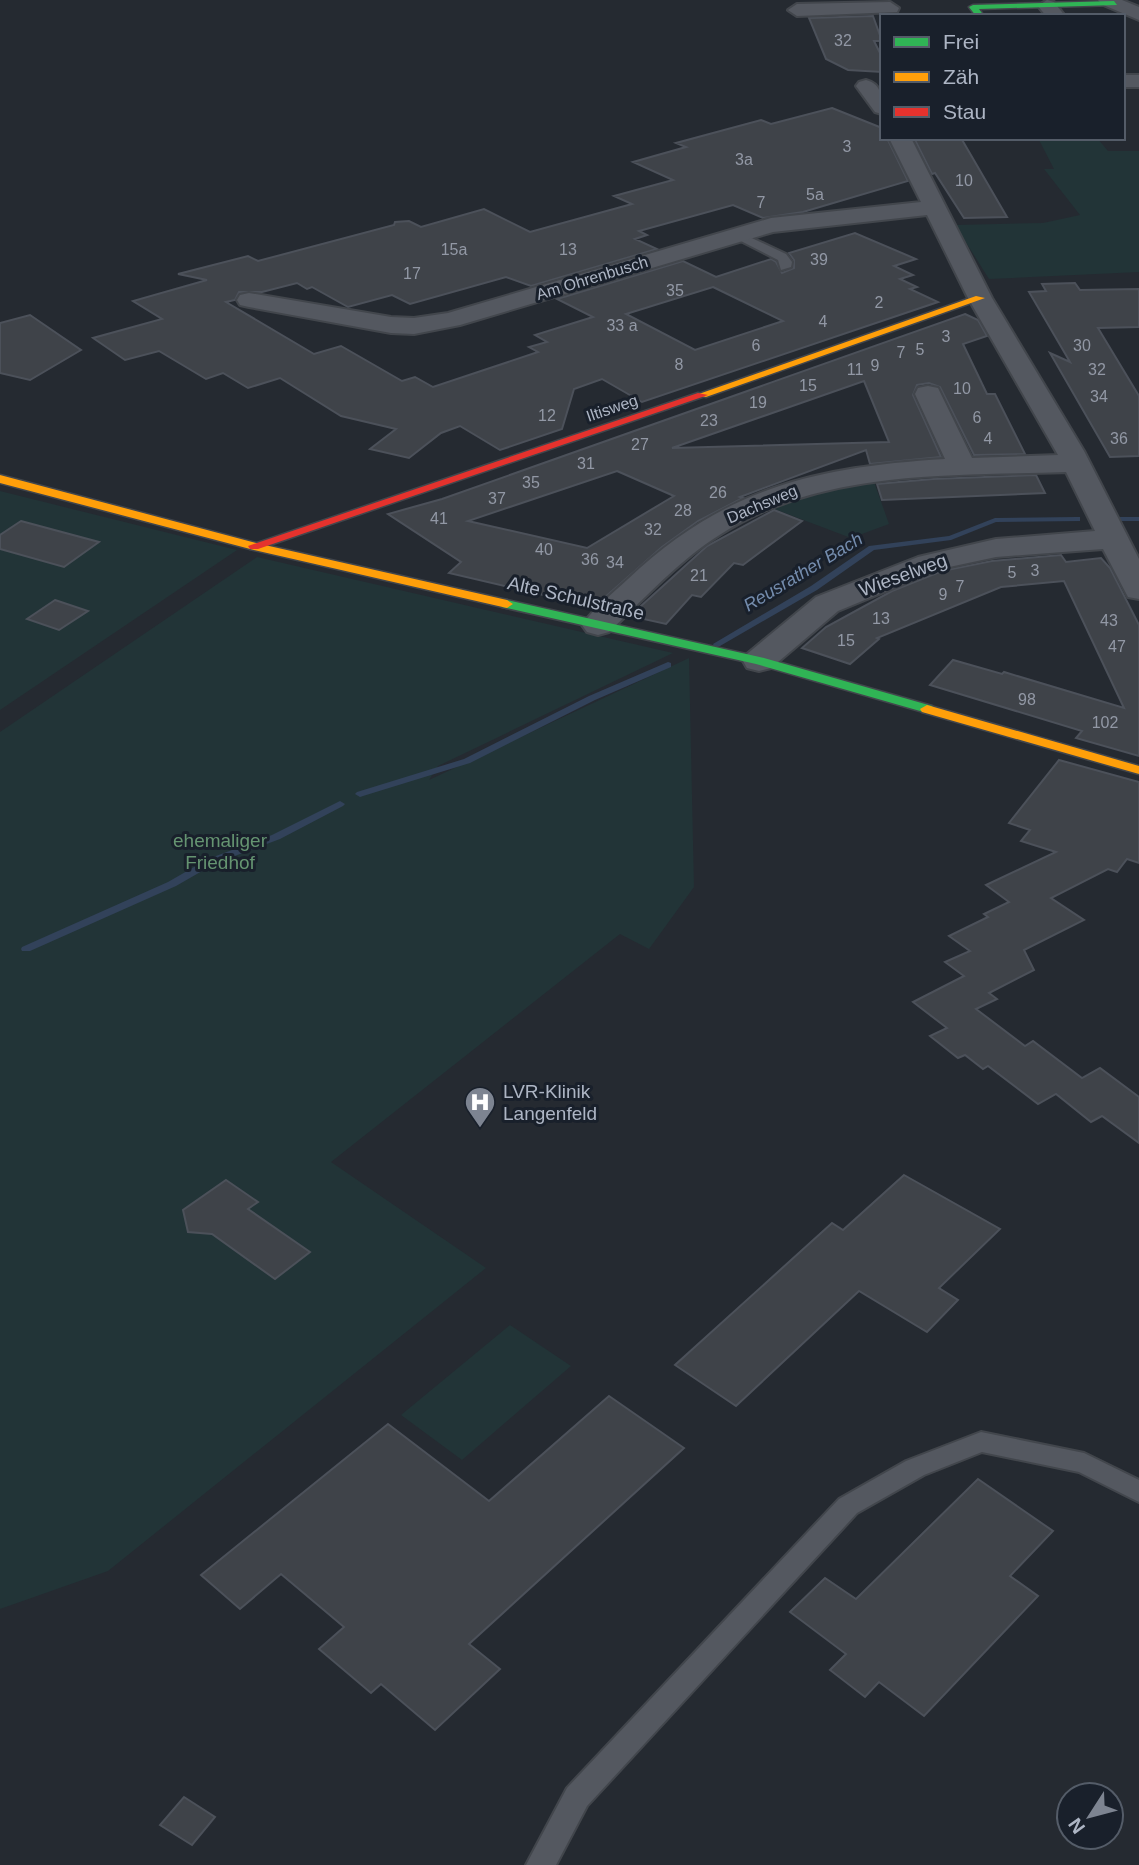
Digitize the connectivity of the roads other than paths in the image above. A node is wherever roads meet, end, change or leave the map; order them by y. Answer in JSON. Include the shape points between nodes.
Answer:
{"nodes":[{"id":1,"x":1126,"y":7,"type":"edge"},
{"id":2,"x":891,"y":8,"type":"edge"},
{"id":3,"x":854,"y":9,"type":"junction"},
{"id":4,"x":797,"y":10,"type":"dead end"},
{"id":5,"x":1052,"y":11,"type":"edge"},
{"id":6,"x":978,"y":14,"type":"edge"},
{"id":7,"x":880,"y":26,"type":"edge"},
{"id":8,"x":874,"y":86,"type":"edge"},
{"id":9,"x":880,"y":102,"type":"edge"},
{"id":10,"x":901,"y":140,"type":"edge"},
{"id":11,"x":936,"y":207,"type":"junction"},
{"id":12,"x":737,"y":235,"type":"junction"},
{"id":13,"x":785,"y":267,"type":"dead end"},
{"id":14,"x":980,"y":298,"type":"junction"},
{"id":15,"x":249,"y":300,"type":"dead end"},
{"id":16,"x":928,"y":394,"type":"dead end"},
{"id":17,"x":1076,"y":463,"type":"junction"},
{"id":18,"x":963,"y":467,"type":"junction"},
{"id":19,"x":0,"y":479,"type":"edge"},
{"id":20,"x":1112,"y":539,"type":"junction"},
{"id":21,"x":254,"y":546,"type":"junction"},
{"id":22,"x":1139,"y":590,"type":"edge"},
{"id":23,"x":598,"y":625,"type":"junction"},
{"id":24,"x":759,"y":661,"type":"junction"},
{"id":25,"x":1139,"y":770,"type":"edge"},
{"id":26,"x":1139,"y":1492,"type":"edge"},
{"id":27,"x":541,"y":1865,"type":"edge"}],
"edges":[{"from":1,"to":5,"type":"street"},
{"from":2,"to":3,"type":"street"},
{"from":3,"to":4,"type":"street"},
{"from":3,"to":7,"type":"street","via":[[867,26]]},
{"from":5,"to":6,"type":"street","via":[[973,8]]},
{"from":8,"to":9,"type":"street"},
{"from":10,"to":11,"type":"street"},
{"from":11,"to":12,"type":"street","name":"Am Ohrenbusch","via":[[803,220]]},
{"from":11,"to":14,"type":"street"},
{"from":12,"to":13,"type":"lane","via":[[782,257]]},
{"from":12,"to":15,"type":"street","name":"Am Ohrenbusch","via":[[450,320],[414,326],[368,323]]},
{"from":14,"to":17,"type":"street"},
{"from":14,"to":21,"type":"street","name":"Iltisweg"},
{"from":16,"to":18,"type":"street"},
{"from":17,"to":18,"type":"street","name":"Dachsweg"},
{"from":17,"to":20,"type":"street"},
{"from":18,"to":23,"type":"street","name":"Dachsweg","via":[[863,474],[785,492],[727,517],[677,551]]},
{"from":19,"to":21,"type":"street","name":"Alte Schulstraße"},
{"from":20,"to":22,"type":"street"},
{"from":20,"to":24,"type":"street","name":"Wieselweg","via":[[946,557],[827,604]]},
{"from":21,"to":23,"type":"street","name":"Alte Schulstraße"},
{"from":23,"to":24,"type":"street","name":"Alte Schulstraße"},
{"from":24,"to":25,"type":"street","name":"Alte Schulstraße"},
{"from":26,"to":27,"type":"lane","via":[[1084,1463],[981,1442],[915,1468],[848,1506],[577,1797]]}]}
